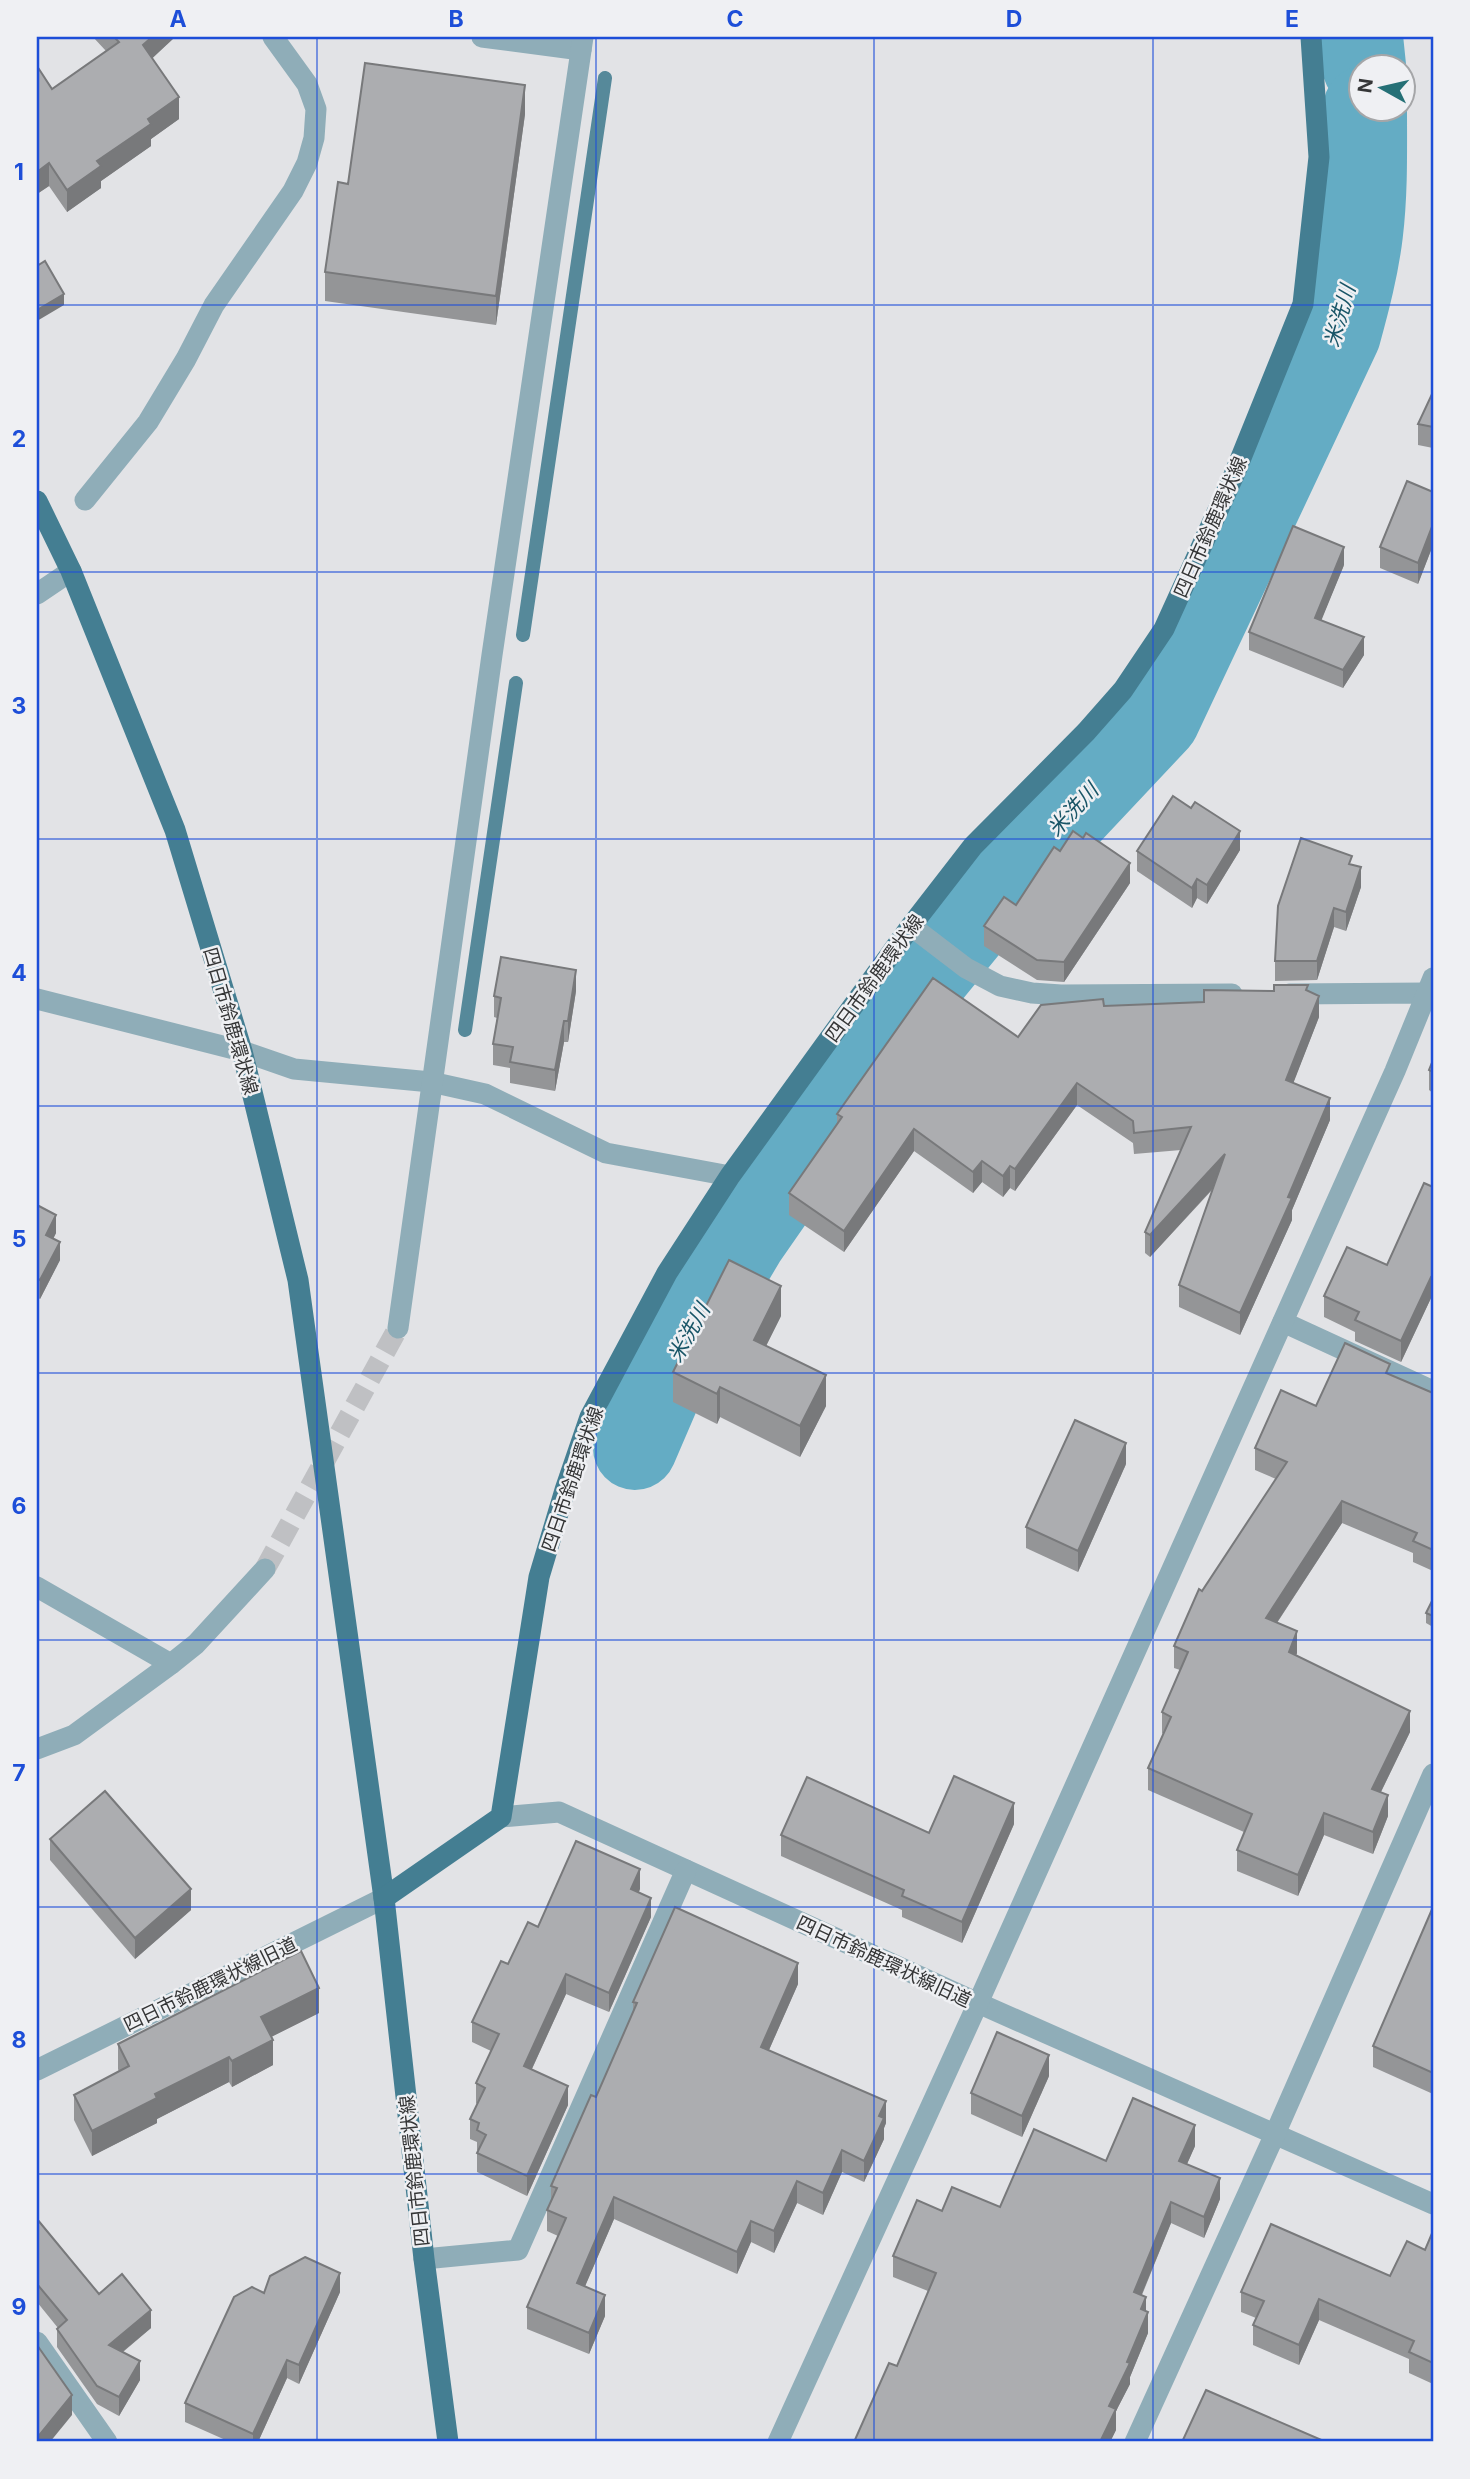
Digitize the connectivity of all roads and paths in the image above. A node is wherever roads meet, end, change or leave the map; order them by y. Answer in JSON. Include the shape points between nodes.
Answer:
{"nodes":[{"id":1,"x":273,"y":37,"type":"edge"},
{"id":2,"x":482,"y":37,"type":"edge"},
{"id":3,"x":1311,"y":37,"type":"edge"},
{"id":4,"x":582,"y":43,"type":"edge"},
{"id":5,"x":85,"y":500,"type":"dead end"},
{"id":6,"x":37,"y":501,"type":"edge"},
{"id":7,"x":71,"y":571,"type":"junction"},
{"id":8,"x":37,"y":594,"type":"edge"},
{"id":9,"x":919,"y":932,"type":"junction"},
{"id":10,"x":1431,"y":989,"type":"edge"},
{"id":11,"x":37,"y":999,"type":"edge"},
{"id":12,"x":242,"y":1051,"type":"junction"},
{"id":13,"x":431,"y":1082,"type":"junction"},
{"id":14,"x":730,"y":1176,"type":"junction"},
{"id":15,"x":1283,"y":1322,"type":"junction"},
{"id":16,"x":398,"y":1328,"type":"tunnel mouth"},
{"id":17,"x":1433,"y":1391,"type":"edge"},
{"id":18,"x":265,"y":1569,"type":"tunnel mouth"},
{"id":19,"x":37,"y":1587,"type":"edge"},
{"id":20,"x":171,"y":1664,"type":"junction"},
{"id":21,"x":37,"y":1748,"type":"edge"},
{"id":22,"x":1433,"y":1774,"type":"edge"},
{"id":23,"x":501,"y":1816,"type":"junction"},
{"id":24,"x":686,"y":1870,"type":"junction"},
{"id":25,"x":384,"y":1898,"type":"junction"},
{"id":26,"x":978,"y":2003,"type":"junction"},
{"id":27,"x":37,"y":2070,"type":"edge"},
{"id":28,"x":1275,"y":2134,"type":"junction"},
{"id":29,"x":1433,"y":2204,"type":"edge"},
{"id":30,"x":424,"y":2259,"type":"junction"},
{"id":31,"x":37,"y":2342,"type":"edge"},
{"id":32,"x":107,"y":2442,"type":"edge"},
{"id":33,"x":448,"y":2442,"type":"edge"},
{"id":34,"x":778,"y":2442,"type":"edge"},
{"id":35,"x":1135,"y":2442,"type":"edge"}],
"edges":[{"from":1,"to":5,"type":"street","via":[[307,84],[316,109],[307,163],[293,191],[214,305],[148,422]]},
{"from":2,"to":4,"type":"street"},
{"from":3,"to":9,"type":"main road","name":"四日市鈴鹿環状線","via":[[1319,157],[1303,304],[1234,475],[1164,629],[1122,691],[973,846]]},
{"from":4,"to":13,"type":"street"},
{"from":6,"to":7,"type":"main road","name":"四日市鈴鹿環状線"},
{"from":7,"to":8,"type":"street"},
{"from":7,"to":12,"type":"main road","name":"四日市鈴鹿環状線","via":[[175,831]]},
{"from":9,"to":10,"type":"street","via":[[966,968],[1000,986],[1031,993]]},
{"from":9,"to":14,"type":"main road","name":"四日市鈴鹿環状線"},
{"from":10,"to":15,"type":"street"},
{"from":11,"to":12,"type":"street"},
{"from":12,"to":13,"type":"street","via":[[294,1069]]},
{"from":12,"to":25,"type":"main road","name":"四日市鈴鹿環状線","via":[[298,1280]]},
{"from":13,"to":14,"type":"street","via":[[485,1094],[606,1153]]},
{"from":13,"to":16,"type":"street"},
{"from":14,"to":23,"type":"main road","name":"四日市鈴鹿環状線","via":[[667,1273],[590,1417],[539,1577]]},
{"from":15,"to":17,"type":"street"},
{"from":15,"to":26,"type":"street"},
{"from":18,"to":20,"type":"street","via":[[196,1644]]},
{"from":19,"to":20,"type":"street"},
{"from":20,"to":21,"type":"street","via":[[74,1735]]},
{"from":22,"to":28,"type":"street"},
{"from":23,"to":24,"type":"street","name":"四日市鈴鹿環状線旧道","via":[[559,1812]]},
{"from":23,"to":25,"type":"main road"},
{"from":24,"to":26,"type":"street","name":"四日市鈴鹿環状線旧道"},
{"from":24,"to":30,"type":"street","via":[[518,2250]]},
{"from":25,"to":27,"type":"street","name":"四日市鈴鹿環状線旧道"},
{"from":25,"to":30,"type":"main road","name":"四日市鈴鹿環状線"},
{"from":26,"to":28,"type":"street"},
{"from":26,"to":34,"type":"street","name":"四日市鈴鹿環状線旧道"},
{"from":28,"to":29,"type":"street"},
{"from":28,"to":35,"type":"street"},
{"from":30,"to":33,"type":"main road","name":"四日市鈴鹿環状線"},
{"from":31,"to":32,"type":"street"}]}
